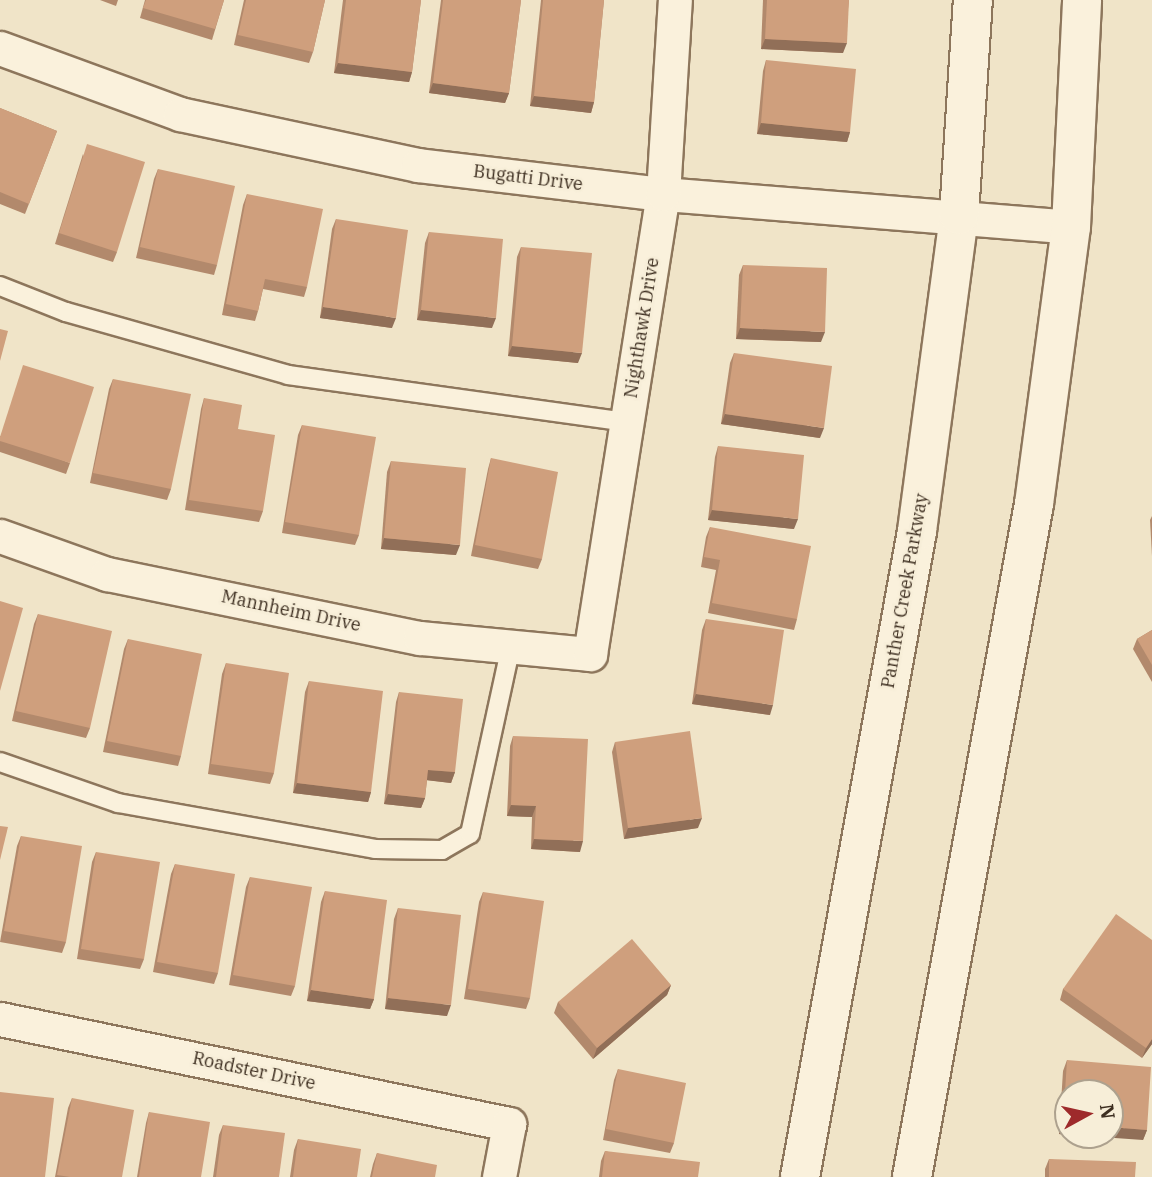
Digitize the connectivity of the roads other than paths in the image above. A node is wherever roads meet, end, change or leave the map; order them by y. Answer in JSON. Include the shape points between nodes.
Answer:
{"nodes":[{"id":1,"x":675,"y":0,"type":"edge"},
{"id":2,"x":973,"y":0,"type":"edge"},
{"id":3,"x":1082,"y":0,"type":"edge"},
{"id":4,"x":0,"y":48,"type":"edge"},
{"id":5,"x":663,"y":194,"type":"junction"},
{"id":6,"x":959,"y":215,"type":"junction"},
{"id":7,"x":1071,"y":227,"type":"junction"},
{"id":8,"x":0,"y":286,"type":"edge"},
{"id":9,"x":626,"y":422,"type":"junction"},
{"id":10,"x":0,"y":536,"type":"edge"},
{"id":11,"x":511,"y":646,"type":"junction"},
{"id":12,"x":590,"y":654,"type":"joint"},
{"id":13,"x":0,"y":762,"type":"edge"},
{"id":14,"x":0,"y":1019,"type":"edge"},
{"id":15,"x":499,"y":1177,"type":"edge"},
{"id":16,"x":800,"y":1177,"type":"edge"},
{"id":17,"x":912,"y":1177,"type":"edge"}],
"edges":[{"from":1,"to":5,"type":"street","name":"Nighthawk Drive"},
{"from":2,"to":6,"type":"main road","name":"Panther Creek Parkway"},
{"from":3,"to":7,"type":"main road"},
{"from":4,"to":5,"type":"street","name":"Bugatti Drive","via":[[180,114],[418,165]]},
{"from":5,"to":6,"type":"street","name":"Bugatti Drive"},
{"from":5,"to":9,"type":"street","name":"Nighthawk Drive"},
{"from":6,"to":7,"type":"street","name":"Bugatti Drive"},
{"from":6,"to":16,"type":"main road","name":"Panther Creek Parkway","via":[[917,531]]},
{"from":7,"to":17,"type":"main road","via":[[1034,504]]},
{"from":8,"to":9,"type":"lane","via":[[66,312],[288,375]]},
{"from":9,"to":12,"type":"street","name":"Nighthawk Drive"},
{"from":10,"to":11,"type":"street","name":"Mannheim Drive","via":[[107,573],[421,638]]},
{"from":11,"to":12,"type":"street","name":"Mannheim Drive"},
{"from":11,"to":13,"type":"lane","via":[[470,834],[442,850],[375,849],[118,803]]},
{"from":14,"to":15,"type":"street","name":"Roadster Drive","via":[[509,1124]]}]}
